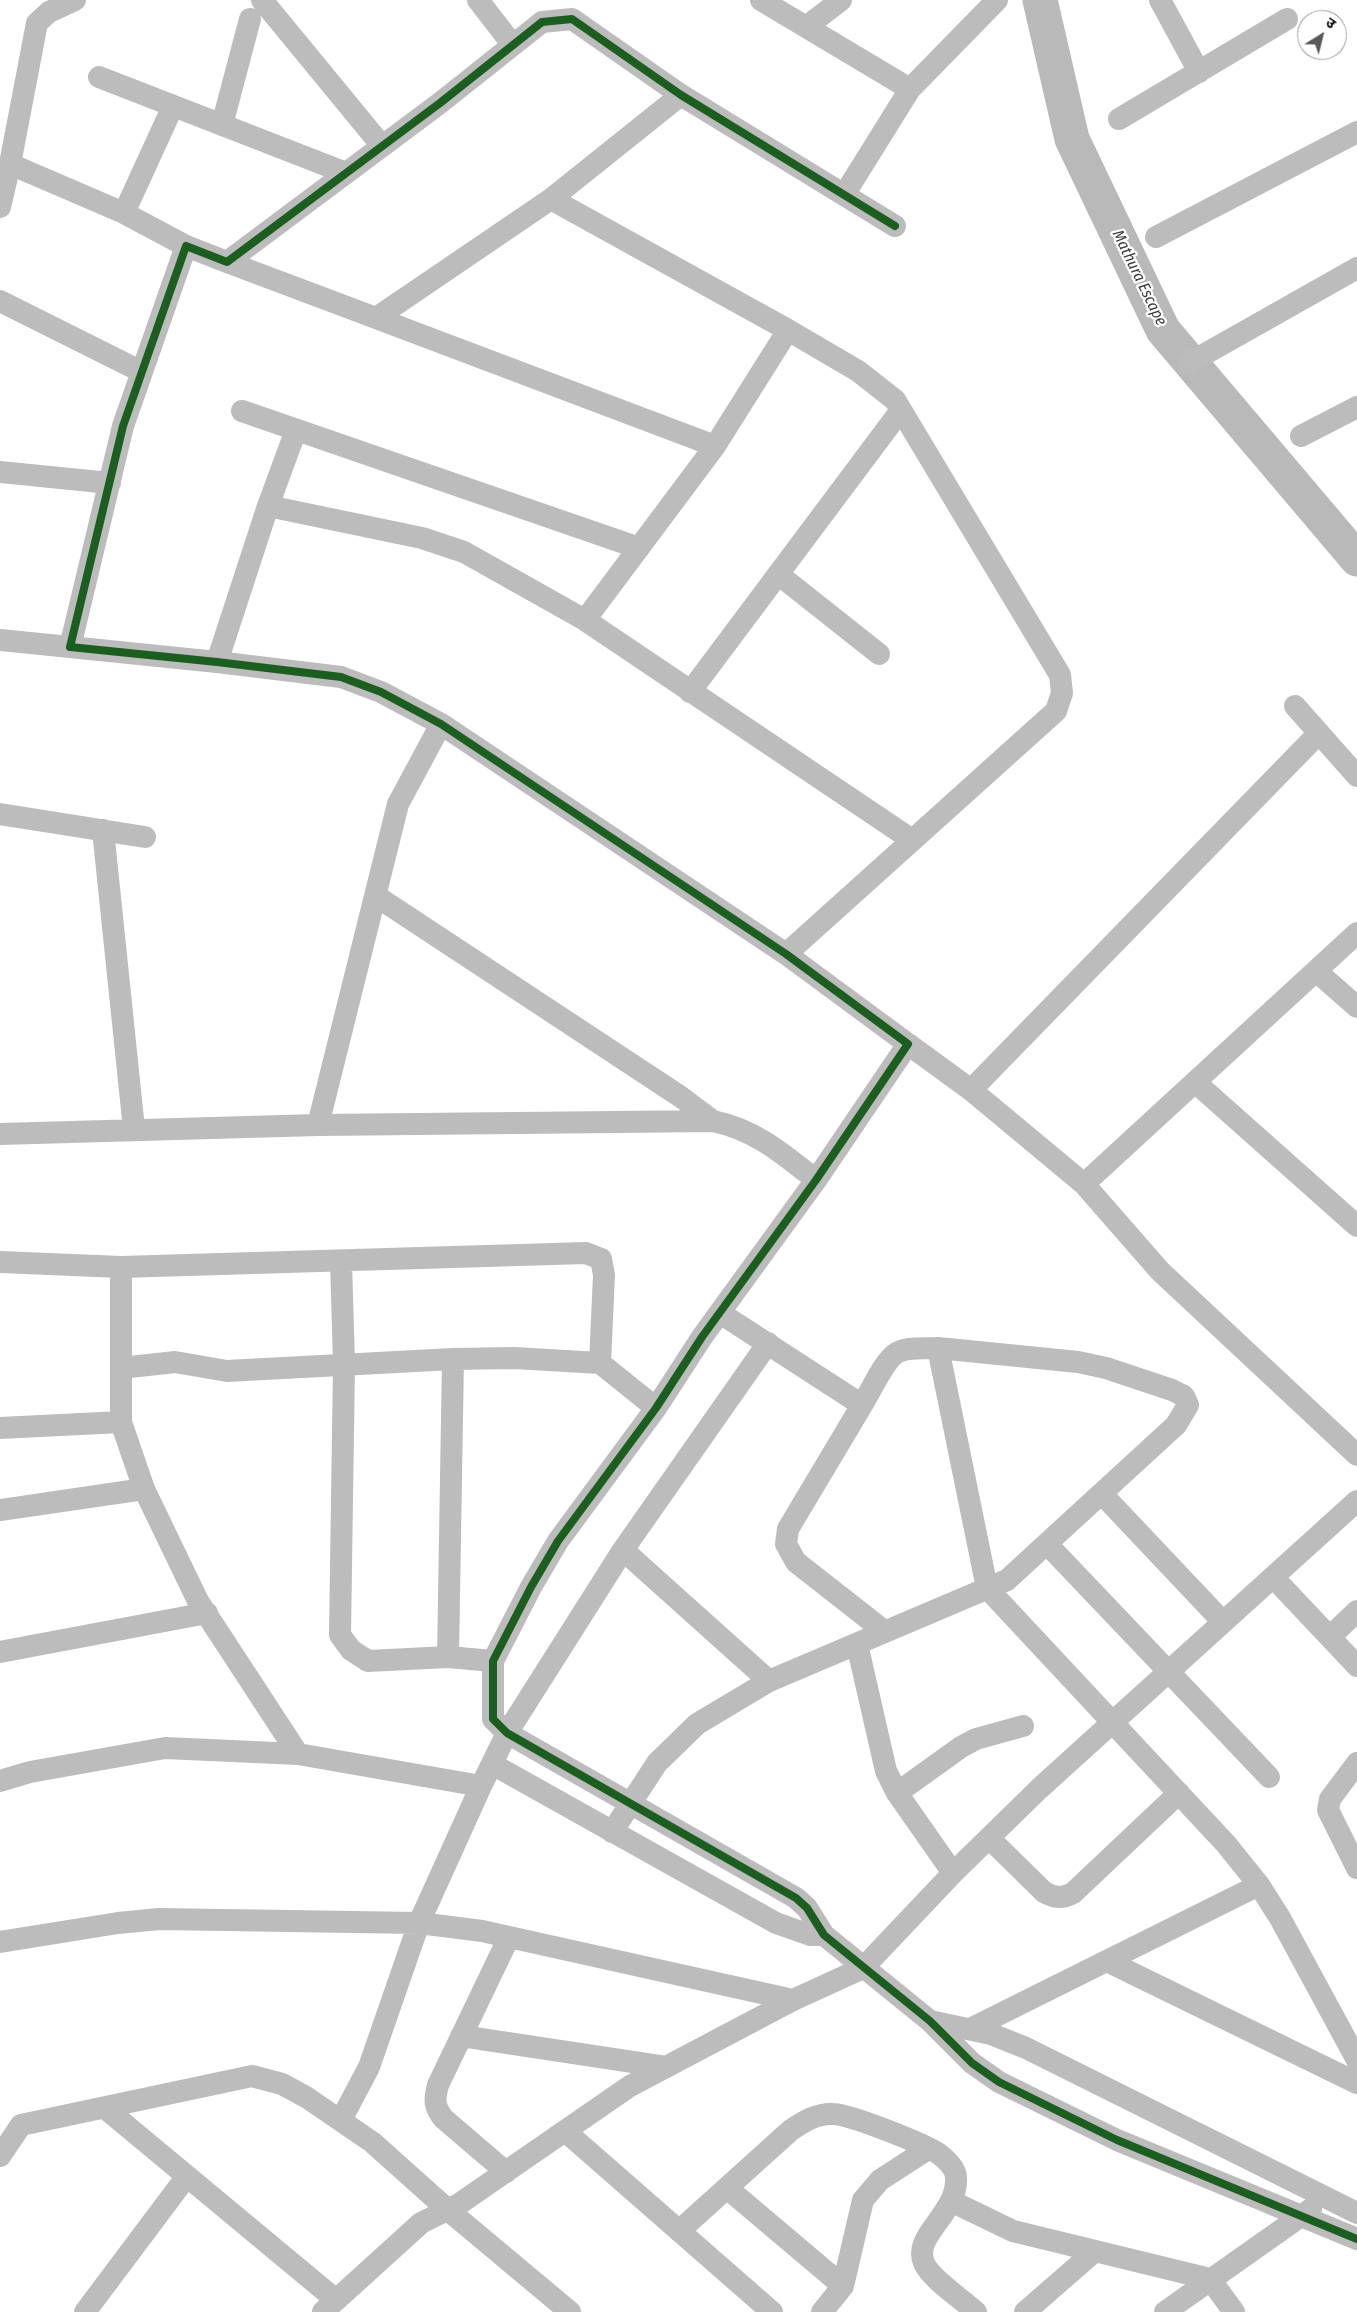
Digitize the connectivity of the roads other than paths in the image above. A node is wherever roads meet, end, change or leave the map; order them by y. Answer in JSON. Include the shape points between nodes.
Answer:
{"nodes":[{"id":1,"x":75,"y":0,"type":"edge"},
{"id":2,"x":262,"y":0,"type":"edge"},
{"id":3,"x":478,"y":0,"type":"edge"},
{"id":4,"x":761,"y":0,"type":"edge"},
{"id":5,"x":842,"y":0,"type":"edge"},
{"id":6,"x":997,"y":0,"type":"edge"},
{"id":7,"x":1160,"y":0,"type":"edge"},
{"id":8,"x":250,"y":19,"type":"dead end"},
{"id":9,"x":1287,"y":19,"type":"dead end"},
{"id":10,"x":806,"y":27,"type":"junction"},
{"id":11,"x":512,"y":44,"type":"junction"},
{"id":12,"x":1200,"y":72,"type":"junction"},
{"id":13,"x":99,"y":77,"type":"dead end"},
{"id":14,"x":910,"y":89,"type":"junction"},
{"id":15,"x":681,"y":95,"type":"junction"},
{"id":16,"x":173,"y":106,"type":"junction"},
{"id":17,"x":1119,"y":119,"type":"dead end"},
{"id":18,"x":222,"y":125,"type":"junction"},
{"id":19,"x":1357,"y":132,"type":"edge"},
{"id":20,"x":382,"y":146,"type":"junction"},
{"id":21,"x":10,"y":164,"type":"junction"},
{"id":22,"x":346,"y":173,"type":"junction"},
{"id":23,"x":844,"y":195,"type":"junction"},
{"id":24,"x":551,"y":198,"type":"junction"},
{"id":25,"x":0,"y":206,"type":"edge"},
{"id":26,"x":124,"y":213,"type":"junction"},
{"id":27,"x":895,"y":226,"type":"dead end"},
{"id":28,"x":1156,"y":238,"type":"dead end"},
{"id":29,"x":186,"y":246,"type":"junction"},
{"id":30,"x":227,"y":262,"type":"junction"},
{"id":31,"x":1357,"y":268,"type":"edge"},
{"id":32,"x":0,"y":301,"type":"edge"},
{"id":33,"x":376,"y":318,"type":"junction"},
{"id":34,"x":788,"y":330,"type":"junction"},
{"id":35,"x":1189,"y":363,"type":"dead end"},
{"id":36,"x":142,"y":372,"type":"junction"},
{"id":37,"x":1357,"y":407,"type":"edge"},
{"id":38,"x":901,"y":410,"type":"junction"},
{"id":39,"x":242,"y":412,"type":"dead end"},
{"id":40,"x":296,"y":430,"type":"junction"},
{"id":41,"x":1300,"y":436,"type":"dead end"},
{"id":42,"x":715,"y":446,"type":"junction"},
{"id":43,"x":0,"y":472,"type":"edge"},
{"id":44,"x":110,"y":483,"type":"junction"},
{"id":45,"x":268,"y":506,"type":"junction"},
{"id":46,"x":639,"y":548,"type":"junction"},
{"id":47,"x":778,"y":574,"type":"junction"},
{"id":48,"x":585,"y":620,"type":"junction"},
{"id":49,"x":0,"y":640,"type":"edge"},
{"id":50,"x":70,"y":647,"type":"junction"},
{"id":51,"x":879,"y":654,"type":"dead end"},
{"id":52,"x":217,"y":662,"type":"junction"},
{"id":53,"x":690,"y":692,"type":"junction"},
{"id":54,"x":1295,"y":706,"type":"dead end"},
{"id":55,"x":441,"y":724,"type":"junction"},
{"id":56,"x":1319,"y":733,"type":"junction"},
{"id":57,"x":1357,"y":776,"type":"edge"},
{"id":58,"x":0,"y":814,"type":"edge"},
{"id":59,"x":104,"y":830,"type":"junction"},
{"id":60,"x":145,"y":837,"type":"dead end"},
{"id":61,"x":912,"y":840,"type":"junction"},
{"id":62,"x":376,"y":896,"type":"junction"},
{"id":63,"x":1357,"y":933,"type":"edge"},
{"id":64,"x":786,"y":954,"type":"junction"},
{"id":65,"x":1316,"y":971,"type":"junction"},
{"id":66,"x":1357,"y":1007,"type":"edge"},
{"id":67,"x":908,"y":1044,"type":"junction"},
{"id":68,"x":1195,"y":1082,"type":"junction"},
{"id":69,"x":971,"y":1090,"type":"junction"},
{"id":70,"x":713,"y":1121,"type":"junction"},
{"id":71,"x":318,"y":1125,"type":"junction"},
{"id":72,"x":134,"y":1129,"type":"junction"},
{"id":73,"x":0,"y":1134,"type":"edge"},
{"id":74,"x":816,"y":1180,"type":"junction"},
{"id":75,"x":1084,"y":1184,"type":"junction"},
{"id":76,"x":1357,"y":1226,"type":"edge"},
{"id":77,"x":341,"y":1261,"type":"junction"},
{"id":78,"x":0,"y":1262,"type":"edge"},
{"id":79,"x":121,"y":1267,"type":"junction"},
{"id":80,"x":720,"y":1313,"type":"junction"},
{"id":81,"x":768,"y":1344,"type":"junction"},
{"id":82,"x":938,"y":1348,"type":"junction"},
{"id":83,"x":453,"y":1359,"type":"junction"},
{"id":84,"x":600,"y":1363,"type":"junction"},
{"id":85,"x":344,"y":1364,"type":"junction"},
{"id":86,"x":121,"y":1368,"type":"junction"},
{"id":87,"x":862,"y":1405,"type":"junction"},
{"id":88,"x":656,"y":1408,"type":"junction"},
{"id":89,"x":121,"y":1422,"type":"junction"},
{"id":90,"x":0,"y":1428,"type":"edge"},
{"id":91,"x":1357,"y":1455,"type":"edge"},
{"id":92,"x":144,"y":1489,"type":"junction"},
{"id":93,"x":1102,"y":1494,"type":"junction"},
{"id":94,"x":1357,"y":1501,"type":"edge"},
{"id":95,"x":0,"y":1510,"type":"edge"},
{"id":96,"x":1047,"y":1544,"type":"junction"},
{"id":97,"x":623,"y":1550,"type":"junction"},
{"id":98,"x":1273,"y":1577,"type":"junction"},
{"id":99,"x":987,"y":1588,"type":"junction"},
{"id":100,"x":1357,"y":1612,"type":"edge"},
{"id":101,"x":207,"y":1613,"type":"junction"},
{"id":102,"x":1223,"y":1622,"type":"junction"},
{"id":103,"x":884,"y":1631,"type":"junction"},
{"id":104,"x":1330,"y":1637,"type":"junction"},
{"id":105,"x":857,"y":1644,"type":"junction"},
{"id":106,"x":0,"y":1652,"type":"edge"},
{"id":107,"x":448,"y":1657,"type":"junction"},
{"id":108,"x":493,"y":1661,"type":"junction"},
{"id":109,"x":1357,"y":1666,"type":"edge"},
{"id":110,"x":1169,"y":1672,"type":"junction"},
{"id":111,"x":769,"y":1681,"type":"junction"},
{"id":112,"x":1114,"y":1721,"type":"junction"},
{"id":113,"x":1023,"y":1726,"type":"dead end"},
{"id":114,"x":507,"y":1733,"type":"junction"},
{"id":115,"x":298,"y":1754,"type":"junction"},
{"id":116,"x":492,"y":1764,"type":"junction"},
{"id":117,"x":1353,"y":1773,"type":"edge"},
{"id":118,"x":1269,"y":1777,"type":"dead end"},
{"id":119,"x":0,"y":1781,"type":"edge"},
{"id":120,"x":481,"y":1786,"type":"junction"},
{"id":121,"x":897,"y":1793,"type":"junction"},
{"id":122,"x":1179,"y":1793,"type":"junction"},
{"id":123,"x":630,"y":1803,"type":"junction"},
{"id":124,"x":612,"y":1832,"type":"junction"},
{"id":125,"x":989,"y":1838,"type":"junction"},
{"id":126,"x":1357,"y":1868,"type":"edge"},
{"id":127,"x":953,"y":1873,"type":"junction"},
{"id":128,"x":1259,"y":1885,"type":"junction"},
{"id":129,"x":419,"y":1923,"type":"junction"},
{"id":130,"x":824,"y":1935,"type":"junction"},
{"id":131,"x":509,"y":1937,"type":"junction"},
{"id":132,"x":0,"y":1942,"type":"edge"},
{"id":133,"x":1107,"y":1961,"type":"junction"},
{"id":134,"x":863,"y":1968,"type":"junction"},
{"id":135,"x":793,"y":2000,"type":"junction"},
{"id":136,"x":930,"y":2021,"type":"junction"},
{"id":137,"x":970,"y":2029,"type":"junction"},
{"id":138,"x":461,"y":2036,"type":"junction"},
{"id":139,"x":1357,"y":2060,"type":"edge"},
{"id":140,"x":666,"y":2067,"type":"junction"},
{"id":141,"x":1357,"y":2083,"type":"edge"},
{"id":142,"x":105,"y":2108,"type":"junction"},
{"id":143,"x":341,"y":2120,"type":"junction"},
{"id":144,"x":11,"y":2128,"type":"edge"},
{"id":145,"x":564,"y":2131,"type":"junction"},
{"id":146,"x":928,"y":2149,"type":"junction"},
{"id":147,"x":0,"y":2156,"type":"edge"},
{"id":148,"x":506,"y":2172,"type":"junction"},
{"id":149,"x":187,"y":2176,"type":"junction"},
{"id":150,"x":726,"y":2188,"type":"junction"},
{"id":151,"x":1327,"y":2198,"type":"junction"},
{"id":152,"x":953,"y":2202,"type":"junction"},
{"id":153,"x":448,"y":2210,"type":"junction"},
{"id":154,"x":1357,"y":2213,"type":"edge"},
{"id":155,"x":1302,"y":2215,"type":"junction"},
{"id":156,"x":679,"y":2231,"type":"junction"},
{"id":157,"x":1357,"y":2239,"type":"edge"},
{"id":158,"x":1095,"y":2251,"type":"junction"},
{"id":159,"x":1210,"y":2279,"type":"junction"},
{"id":160,"x":842,"y":2286,"type":"junction"},
{"id":161,"x":329,"y":2306,"type":"edge"},
{"id":162,"x":85,"y":2312,"type":"edge"},
{"id":163,"x":570,"y":2312,"type":"edge"},
{"id":164,"x":772,"y":2312,"type":"edge"},
{"id":165,"x":822,"y":2312,"type":"edge"},
{"id":166,"x":976,"y":2312,"type":"edge"},
{"id":167,"x":1025,"y":2312,"type":"edge"},
{"id":168,"x":1165,"y":2312,"type":"edge"},
{"id":169,"x":1234,"y":2312,"type":"edge"}],
"edges":[{"from":1,"to":21,"type":"street","via":[[49,12],[37,23]]},
{"from":2,"to":20,"type":"street"},
{"from":3,"to":11,"type":"street"},
{"from":4,"to":10,"type":"street"},
{"from":5,"to":10,"type":"street"},
{"from":6,"to":14,"type":"street"},
{"from":7,"to":12,"type":"street"},
{"from":8,"to":18,"type":"street"},
{"from":9,"to":12,"type":"street"},
{"from":10,"to":14,"type":"street"},
{"from":11,"to":15,"type":"street","via":[[542,22],[572,19]]},
{"from":11,"to":20,"type":"street"},
{"from":12,"to":17,"type":"street"},
{"from":13,"to":16,"type":"street"},
{"from":14,"to":23,"type":"street"},
{"from":15,"to":23,"type":"street"},
{"from":15,"to":24,"type":"street"},
{"from":16,"to":18,"type":"street"},
{"from":16,"to":26,"type":"street"},
{"from":18,"to":22,"type":"street"},
{"from":19,"to":28,"type":"street"},
{"from":20,"to":22,"type":"street"},
{"from":21,"to":25,"type":"street"},
{"from":21,"to":26,"type":"street"},
{"from":22,"to":30,"type":"street"},
{"from":23,"to":27,"type":"street"},
{"from":24,"to":33,"type":"street"},
{"from":24,"to":34,"type":"street"},
{"from":26,"to":29,"type":"street"},
{"from":29,"to":30,"type":"street"},
{"from":29,"to":36,"type":"street"},
{"from":30,"to":33,"type":"street"},
{"from":31,"to":35,"type":"street"},
{"from":32,"to":36,"type":"street"},
{"from":33,"to":42,"type":"street"},
{"from":34,"to":38,"type":"street","via":[[858,371],[895,400]]},
{"from":34,"to":42,"type":"street"},
{"from":36,"to":44,"type":"street","via":[[123,426]]},
{"from":37,"to":41,"type":"street"},
{"from":38,"to":47,"type":"street"},
{"from":38,"to":61,"type":"street","via":[[1060,675],[1062,693],[1056,711]]},
{"from":39,"to":40,"type":"street"},
{"from":40,"to":45,"type":"street"},
{"from":40,"to":46,"type":"street"},
{"from":42,"to":46,"type":"street"},
{"from":43,"to":44,"type":"street"},
{"from":44,"to":50,"type":"street"},
{"from":45,"to":48,"type":"street","via":[[422,538],[464,552]]},
{"from":45,"to":52,"type":"street"},
{"from":46,"to":48,"type":"street"},
{"from":47,"to":51,"type":"street"},
{"from":47,"to":53,"type":"street"},
{"from":48,"to":53,"type":"street"},
{"from":49,"to":50,"type":"street"},
{"from":50,"to":52,"type":"street"},
{"from":52,"to":55,"type":"street","via":[[341,678],[381,692]]},
{"from":53,"to":61,"type":"street"},
{"from":54,"to":56,"type":"street"},
{"from":55,"to":62,"type":"street","via":[[398,804]]},
{"from":55,"to":64,"type":"street"},
{"from":56,"to":57,"type":"street"},
{"from":56,"to":69,"type":"street"},
{"from":58,"to":59,"type":"street"},
{"from":59,"to":60,"type":"street"},
{"from":59,"to":72,"type":"street"},
{"from":61,"to":64,"type":"street"},
{"from":62,"to":70,"type":"street"},
{"from":62,"to":71,"type":"street"},
{"from":63,"to":65,"type":"street"},
{"from":64,"to":67,"type":"street"},
{"from":65,"to":66,"type":"street"},
{"from":65,"to":68,"type":"street"},
{"from":67,"to":69,"type":"street"},
{"from":67,"to":74,"type":"street"},
{"from":68,"to":75,"type":"street"},
{"from":68,"to":76,"type":"street"},
{"from":69,"to":75,"type":"street"},
{"from":70,"to":71,"type":"street"},
{"from":70,"to":74,"type":"street","via":[[730,1124],[764,1140]]},
{"from":71,"to":72,"type":"street"},
{"from":72,"to":73,"type":"street"},
{"from":74,"to":80,"type":"street"},
{"from":75,"to":91,"type":"street","via":[[1160,1271]]},
{"from":77,"to":79,"type":"street"},
{"from":77,"to":84,"type":"street","via":[[586,1253],[601,1259],[604,1275]]},
{"from":77,"to":85,"type":"street"},
{"from":78,"to":79,"type":"street"},
{"from":79,"to":86,"type":"street"},
{"from":80,"to":81,"type":"street"},
{"from":80,"to":88,"type":"street"},
{"from":81,"to":87,"type":"street"},
{"from":81,"to":97,"type":"street"},
{"from":82,"to":87,"type":"street","via":[[904,1350],[895,1354]]},
{"from":82,"to":93,"type":"street","via":[[1078,1362],[1106,1368],[1184,1396],[1188,1405],[1176,1425]]},
{"from":82,"to":99,"type":"street"},
{"from":83,"to":84,"type":"street","via":[[514,1358]]},
{"from":83,"to":85,"type":"street"},
{"from":83,"to":107,"type":"street"},
{"from":84,"to":88,"type":"street"},
{"from":85,"to":86,"type":"street","via":[[227,1371],[175,1362]]},
{"from":85,"to":107,"type":"street","via":[[340,1635],[352,1650],[368,1660]]},
{"from":86,"to":89,"type":"street"},
{"from":87,"to":103,"type":"street","via":[[788,1529],[786,1544],[796,1562]]},
{"from":88,"to":108,"type":"street","via":[[558,1541]]},
{"from":89,"to":90,"type":"street"},
{"from":89,"to":92,"type":"street"},
{"from":92,"to":95,"type":"street"},
{"from":92,"to":101,"type":"street","via":[[198,1601]]},
{"from":93,"to":96,"type":"street"},
{"from":93,"to":102,"type":"street"},
{"from":94,"to":98,"type":"street"},
{"from":96,"to":99,"type":"street","via":[[1007,1580]]},
{"from":96,"to":110,"type":"street"},
{"from":97,"to":111,"type":"street"},
{"from":97,"to":114,"type":"street"},
{"from":98,"to":102,"type":"street"},
{"from":98,"to":104,"type":"street"},
{"from":99,"to":103,"type":"street"},
{"from":99,"to":112,"type":"street"},
{"from":100,"to":104,"type":"street"},
{"from":101,"to":106,"type":"street"},
{"from":101,"to":115,"type":"street"},
{"from":102,"to":110,"type":"street"},
{"from":103,"to":105,"type":"street"},
{"from":104,"to":109,"type":"street"},
{"from":105,"to":111,"type":"street"},
{"from":105,"to":121,"type":"street","via":[[886,1771]]},
{"from":107,"to":108,"type":"street"},
{"from":108,"to":114,"type":"street","via":[[493,1719]]},
{"from":110,"to":112,"type":"street"},
{"from":110,"to":118,"type":"street"},
{"from":111,"to":123,"type":"street","via":[[697,1724],[657,1762]]},
{"from":112,"to":122,"type":"street"},
{"from":112,"to":125,"type":"street"},
{"from":113,"to":121,"type":"street","via":[[976,1739],[942,1758]]},
{"from":114,"to":116,"type":"street"},
{"from":114,"to":123,"type":"street"},
{"from":115,"to":119,"type":"street","via":[[165,1748],[30,1772]]},
{"from":115,"to":120,"type":"street"},
{"from":116,"to":120,"type":"street"},
{"from":116,"to":124,"type":"street"},
{"from":117,"to":126,"type":"street","via":[[1330,1799],[1328,1810]]},
{"from":120,"to":129,"type":"street"},
{"from":121,"to":127,"type":"street"},
{"from":122,"to":125,"type":"street","via":[[1064,1898],[1044,1892]]},
{"from":122,"to":128,"type":"street"},
{"from":123,"to":124,"type":"street"},
{"from":123,"to":130,"type":"street","via":[[796,1898]]},
{"from":124,"to":130,"type":"street","via":[[776,1923],[810,1935]]},
{"from":125,"to":127,"type":"street"},
{"from":127,"to":134,"type":"street"},
{"from":128,"to":133,"type":"street"},
{"from":128,"to":139,"type":"street"},
{"from":129,"to":131,"type":"street"},
{"from":129,"to":132,"type":"street","via":[[159,1919]]},
{"from":129,"to":143,"type":"street","via":[[369,2067]]},
{"from":130,"to":134,"type":"street"},
{"from":131,"to":135,"type":"street"},
{"from":131,"to":138,"type":"street"},
{"from":133,"to":137,"type":"street"},
{"from":133,"to":141,"type":"street"},
{"from":134,"to":135,"type":"street"},
{"from":134,"to":136,"type":"street"},
{"from":135,"to":140,"type":"street"},
{"from":136,"to":137,"type":"street"},
{"from":136,"to":155,"type":"street","via":[[972,2063],[999,2082],[1117,2140]]},
{"from":137,"to":151,"type":"street","via":[[1026,2048]]},
{"from":138,"to":140,"type":"street"},
{"from":138,"to":148,"type":"street","via":[[438,2085],[436,2109]]},
{"from":140,"to":145,"type":"street","via":[[630,2086]]},
{"from":142,"to":143,"type":"street","via":[[252,2076],[282,2084]]},
{"from":142,"to":144,"type":"street"},
{"from":142,"to":149,"type":"street"},
{"from":143,"to":153,"type":"street","via":[[372,2142]]},
{"from":144,"to":147,"type":"street"},
{"from":145,"to":148,"type":"street"},
{"from":145,"to":156,"type":"street"},
{"from":146,"to":150,"type":"street","via":[[850,2116],[831,2114],[808,2118]]},
{"from":146,"to":152,"type":"street","via":[[951,2164],[956,2175]]},
{"from":146,"to":160,"type":"street","via":[[880,2180],[863,2200]]},
{"from":148,"to":153,"type":"street"},
{"from":149,"to":161,"type":"street"},
{"from":149,"to":162,"type":"street"},
{"from":150,"to":156,"type":"street"},
{"from":150,"to":160,"type":"street"},
{"from":151,"to":154,"type":"street"},
{"from":151,"to":155,"type":"street"},
{"from":152,"to":158,"type":"street","via":[[1013,2231]]},
{"from":152,"to":166,"type":"street","via":[[924,2240],[921,2250],[924,2264]]},
{"from":153,"to":161,"type":"street","via":[[421,2223]]},
{"from":153,"to":163,"type":"street"},
{"from":155,"to":157,"type":"street"},
{"from":155,"to":159,"type":"street"},
{"from":156,"to":164,"type":"street"},
{"from":158,"to":159,"type":"street"},
{"from":158,"to":167,"type":"street"},
{"from":159,"to":168,"type":"street"},
{"from":159,"to":169,"type":"street"},
{"from":160,"to":165,"type":"street"}]}
